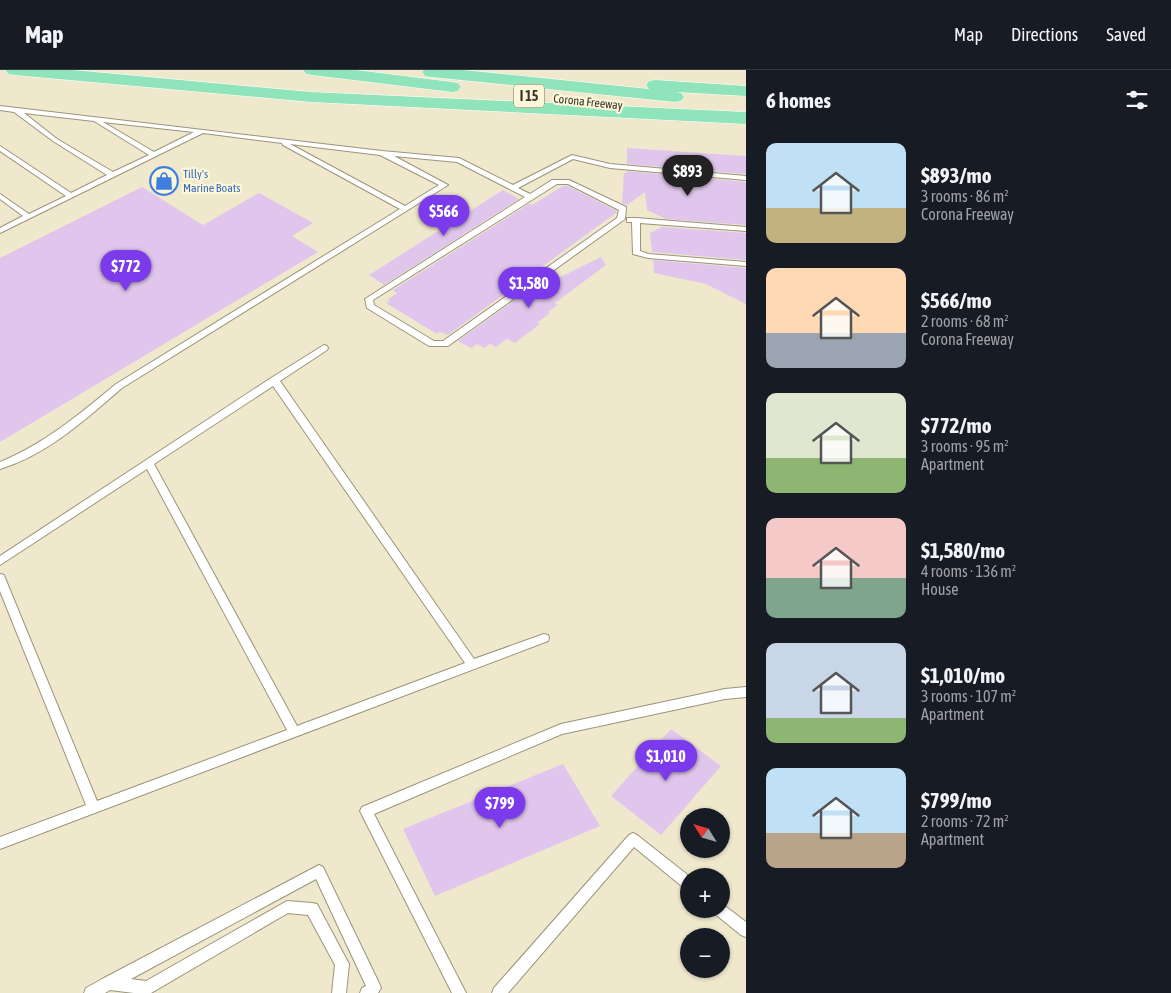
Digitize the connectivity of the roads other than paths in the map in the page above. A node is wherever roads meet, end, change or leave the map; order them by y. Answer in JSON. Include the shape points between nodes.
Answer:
{"nodes":[{"id":1,"x":14,"y":70,"type":"edge"},
{"id":2,"x":312,"y":70,"type":"edge"},
{"id":3,"x":410,"y":70,"type":"edge"},
{"id":4,"x":509,"y":70,"type":"edge"},
{"id":5,"x":662,"y":70,"type":"edge"},
{"id":6,"x":746,"y":78,"type":"edge"},
{"id":7,"x":746,"y":91,"type":"edge"},
{"id":8,"x":746,"y":102,"type":"edge"},
{"id":9,"x":0,"y":108,"type":"edge"},
{"id":10,"x":16,"y":110,"type":"junction"},
{"id":11,"x":746,"y":116,"type":"edge"},
{"id":12,"x":94,"y":119,"type":"junction"},
{"id":13,"x":202,"y":131,"type":"junction"},
{"id":14,"x":278,"y":140,"type":"junction"},
{"id":15,"x":0,"y":148,"type":"edge"},
{"id":16,"x":382,"y":153,"type":"junction"},
{"id":17,"x":154,"y":155,"type":"junction"},
{"id":18,"x":112,"y":175,"type":"junction"},
{"id":19,"x":746,"y":178,"type":"edge"},
{"id":20,"x":513,"y":188,"type":"junction"},
{"id":21,"x":0,"y":196,"type":"edge"},
{"id":22,"x":71,"y":196,"type":"junction"},
{"id":23,"x":530,"y":197,"type":"junction"},
{"id":24,"x":405,"y":209,"type":"junction"},
{"id":25,"x":29,"y":217,"type":"junction"},
{"id":26,"x":621,"y":219,"type":"junction"},
{"id":27,"x":636,"y":220,"type":"junction"},
{"id":28,"x":746,"y":229,"type":"edge"},
{"id":29,"x":0,"y":231,"type":"edge"},
{"id":30,"x":746,"y":264,"type":"edge"},
{"id":31,"x":324,"y":348,"type":"dead end"},
{"id":32,"x":274,"y":380,"type":"junction"},
{"id":33,"x":149,"y":463,"type":"junction"},
{"id":34,"x":0,"y":466,"type":"edge"},
{"id":35,"x":0,"y":561,"type":"edge"},
{"id":36,"x":0,"y":578,"type":"edge"},
{"id":37,"x":544,"y":638,"type":"dead end"},
{"id":38,"x":472,"y":665,"type":"junction"},
{"id":39,"x":746,"y":692,"type":"edge"},
{"id":40,"x":294,"y":732,"type":"junction"},
{"id":41,"x":93,"y":807,"type":"junction"},
{"id":42,"x":0,"y":843,"type":"edge"},
{"id":43,"x":680,"y":877,"type":"edge"},
{"id":44,"x":730,"y":917,"type":"edge"},
{"id":45,"x":746,"y":930,"type":"edge"},
{"id":46,"x":108,"y":983,"type":"junction"},
{"id":47,"x":91,"y":993,"type":"edge"},
{"id":48,"x":340,"y":993,"type":"edge"},
{"id":49,"x":367,"y":993,"type":"edge"},
{"id":50,"x":459,"y":993,"type":"edge"},
{"id":51,"x":499,"y":993,"type":"edge"}],
"edges":[{"from":1,"to":11,"type":"highway","via":[[311,97]]},
{"from":2,"to":11,"type":"highway","name":"Corona Freeway","number":"I 15","via":[[612,105]]},
{"from":3,"to":8,"type":"highway","via":[[591,90]]},
{"from":4,"to":7,"type":"highway"},
{"from":5,"to":6,"type":"highway"},
{"from":9,"to":10,"type":"lane"},
{"from":10,"to":12,"type":"lane"},
{"from":10,"to":18,"type":"lane","via":[[55,140]]},
{"from":12,"to":13,"type":"lane"},
{"from":12,"to":17,"type":"lane"},
{"from":13,"to":14,"type":"lane"},
{"from":13,"to":17,"type":"lane"},
{"from":14,"to":16,"type":"lane"},
{"from":14,"to":24,"type":"lane"},
{"from":15,"to":22,"type":"lane"},
{"from":16,"to":20,"type":"lane","via":[[459,160]]},
{"from":16,"to":24,"type":"lane","via":[[444,185]]},
{"from":17,"to":18,"type":"lane"},
{"from":18,"to":22,"type":"lane"},
{"from":19,"to":20,"type":"lane","via":[[610,166],[572,157]]},
{"from":20,"to":23,"type":"lane"},
{"from":21,"to":25,"type":"lane"},
{"from":22,"to":25,"type":"lane"},
{"from":23,"to":26,"type":"lane","via":[[555,182],[569,182],[623,209]]},
{"from":23,"to":26,"type":"lane","via":[[369,299],[370,306],[432,344],[444,344]]},
{"from":24,"to":34,"type":"lane","via":[[119,386],[71,426]]},
{"from":25,"to":29,"type":"lane"},
{"from":26,"to":27,"type":"lane"},
{"from":27,"to":28,"type":"lane"},
{"from":27,"to":30,"type":"lane","via":[[636,252],[648,256]]},
{"from":31,"to":32,"type":"lane"},
{"from":32,"to":33,"type":"lane"},
{"from":32,"to":38,"type":"lane"},
{"from":33,"to":35,"type":"lane"},
{"from":33,"to":40,"type":"lane"},
{"from":36,"to":41,"type":"lane"},
{"from":37,"to":38,"type":"lane"},
{"from":38,"to":40,"type":"lane"},
{"from":39,"to":50,"type":"lane","via":[[561,729],[366,811]]},
{"from":40,"to":41,"type":"lane"},
{"from":41,"to":42,"type":"lane"},
{"from":43,"to":51,"type":"lane","via":[[633,839]]},
{"from":44,"to":45,"type":"lane"},
{"from":46,"to":47,"type":"lane"},
{"from":46,"to":48,"type":"lane","via":[[147,988],[287,907],[312,909],[342,964]]},
{"from":46,"to":49,"type":"lane","via":[[319,871],[374,988]]}]}
